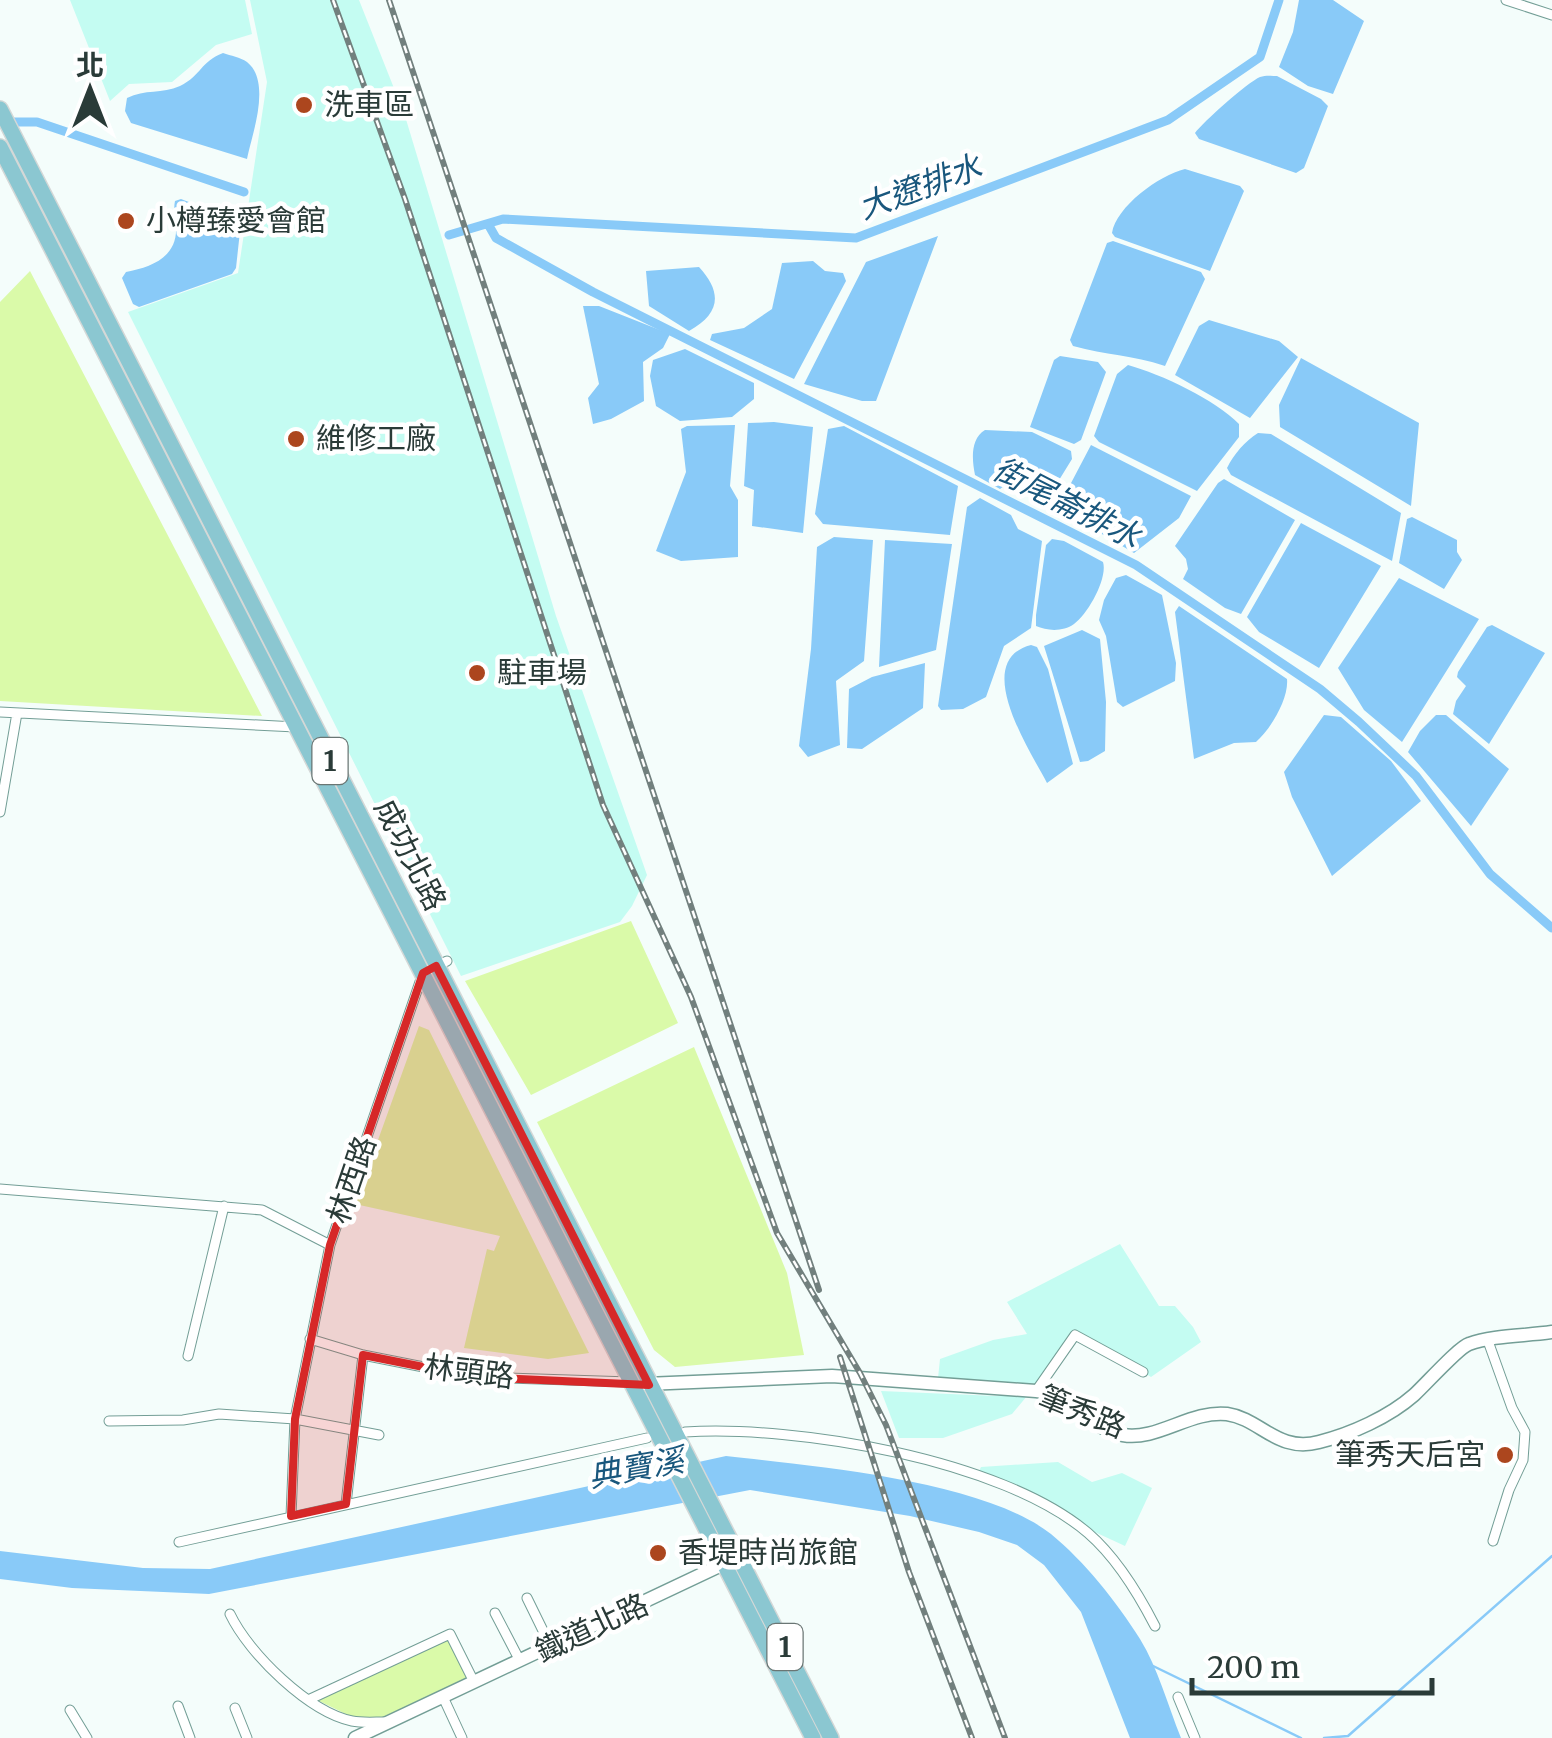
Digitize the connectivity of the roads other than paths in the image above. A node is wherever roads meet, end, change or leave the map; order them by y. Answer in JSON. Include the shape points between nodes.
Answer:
{"nodes":[{"id":1,"x":1506,"y":0,"type":"edge"},
{"id":2,"x":1552,"y":16,"type":"edge"},
{"id":3,"x":0,"y":109,"type":"edge"},
{"id":4,"x":0,"y":148,"type":"edge"},
{"id":5,"x":0,"y":712,"type":"edge"},
{"id":6,"x":17,"y":713,"type":"junction"},
{"id":7,"x":309,"y":722,"type":"junction"},
{"id":8,"x":0,"y":812,"type":"edge"},
{"id":9,"x":435,"y":966,"type":"junction"},
{"id":10,"x":0,"y":1189,"type":"edge"},
{"id":11,"x":224,"y":1206,"type":"junction"},
{"id":12,"x":330,"y":1244,"type":"junction"},
{"id":13,"x":1552,"y":1332,"type":"edge"},
{"id":14,"x":310,"y":1339,"type":"junction"},
{"id":15,"x":1488,"y":1341,"type":"junction"},
{"id":16,"x":362,"y":1355,"type":"junction"},
{"id":17,"x":188,"y":1356,"type":"dead end"},
{"id":18,"x":1143,"y":1372,"type":"dead end"},
{"id":19,"x":630,"y":1382,"type":"junction"},
{"id":20,"x":649,"y":1385,"type":"junction"},
{"id":21,"x":1036,"y":1390,"type":"junction"},
{"id":22,"x":109,"y":1420,"type":"dead end"},
{"id":23,"x":295,"y":1420,"type":"junction"},
{"id":24,"x":355,"y":1432,"type":"junction"},
{"id":25,"x":380,"y":1435,"type":"dead end"},
{"id":26,"x":668,"y":1438,"type":"junction"},
{"id":27,"x":346,"y":1504,"type":"junction"},
{"id":28,"x":708,"y":1514,"type":"junction"},
{"id":29,"x":291,"y":1516,"type":"junction"},
{"id":30,"x":1493,"y":1541,"type":"dead end"},
{"id":31,"x":179,"y":1542,"type":"dead end"},
{"id":32,"x":740,"y":1556,"type":"junction"},
{"id":33,"x":724,"y":1564,"type":"junction"},
{"id":34,"x":528,"y":1598,"type":"dead end"},
{"id":35,"x":495,"y":1613,"type":"dead end"},
{"id":36,"x":230,"y":1614,"type":"dead end"},
{"id":37,"x":1155,"y":1626,"type":"dead end"},
{"id":38,"x":551,"y":1647,"type":"junction"},
{"id":39,"x":520,"y":1661,"type":"junction"},
{"id":40,"x":474,"y":1682,"type":"junction"},
{"id":41,"x":443,"y":1697,"type":"junction"},
{"id":42,"x":1178,"y":1697,"type":"dead end"},
{"id":43,"x":308,"y":1700,"type":"junction"},
{"id":44,"x":178,"y":1706,"type":"dead end"},
{"id":45,"x":234,"y":1708,"type":"dead end"},
{"id":46,"x":70,"y":1710,"type":"dead end"},
{"id":47,"x":392,"y":1722,"type":"junction"},
{"id":48,"x":86,"y":1738,"type":"edge"},
{"id":49,"x":190,"y":1738,"type":"edge"},
{"id":50,"x":248,"y":1738,"type":"edge"},
{"id":51,"x":354,"y":1738,"type":"edge"},
{"id":52,"x":462,"y":1738,"type":"edge"},
{"id":53,"x":812,"y":1738,"type":"edge"},
{"id":54,"x":831,"y":1738,"type":"edge"},
{"id":55,"x":1195,"y":1738,"type":"edge"}],
"edges":[{"from":1,"to":2,"type":"street"},
{"from":3,"to":7,"type":"main road","name":"成功北路","number":"1"},
{"from":4,"to":7,"type":"main road","name":"成功北路","number":"1"},
{"from":5,"to":6,"type":"street"},
{"from":6,"to":7,"type":"street"},
{"from":6,"to":8,"type":"street"},
{"from":7,"to":9,"type":"main road","name":"成功北路","number":"1"},
{"from":9,"to":12,"type":"street","name":"林西路"},
{"from":9,"to":19,"type":"main road","name":"成功北路","number":"1"},
{"from":9,"to":20,"type":"main road","name":"成功北路","number":"1"},
{"from":10,"to":11,"type":"street"},
{"from":11,"to":12,"type":"street","via":[[262,1210]]},
{"from":11,"to":17,"type":"street"},
{"from":12,"to":14,"type":"street","name":"林西路"},
{"from":13,"to":15,"type":"street","name":"筆秀路"},
{"from":14,"to":16,"type":"street","name":"林頭路"},
{"from":14,"to":23,"type":"street","name":"林西路"},
{"from":15,"to":21,"type":"street","name":"筆秀路","via":[[1466,1344],[1402,1404],[1304,1445],[1229,1414],[1126,1436]]},
{"from":15,"to":30,"type":"street","via":[[1526,1432],[1523,1460]]},
{"from":16,"to":19,"type":"street","name":"林頭路","via":[[474,1378]]},
{"from":16,"to":24,"type":"street"},
{"from":18,"to":21,"type":"street","via":[[1076,1335]]},
{"from":19,"to":20,"type":"street","name":"筆秀路"},
{"from":19,"to":26,"type":"main road","name":"成功北路","number":"1"},
{"from":20,"to":21,"type":"street","name":"筆秀路","via":[[832,1376]]},
{"from":20,"to":26,"type":"main road","name":"成功北路","number":"1"},
{"from":22,"to":23,"type":"street","via":[[219,1414]]},
{"from":23,"to":24,"type":"street"},
{"from":23,"to":29,"type":"street","name":"林西路"},
{"from":24,"to":25,"type":"street"},
{"from":24,"to":27,"type":"street"},
{"from":26,"to":27,"type":"street"},
{"from":26,"to":28,"type":"main road","number":"1"},
{"from":26,"to":37,"type":"street","via":[[734,1429],[958,1468],[1041,1502],[1088,1534],[1140,1596]]},
{"from":27,"to":29,"type":"street"},
{"from":28,"to":32,"type":"main road","number":"1"},
{"from":28,"to":33,"type":"main road","number":"1"},
{"from":29,"to":31,"type":"street"},
{"from":32,"to":33,"type":"street","name":"鐵道北路"},
{"from":32,"to":54,"type":"main road","number":"1"},
{"from":33,"to":38,"type":"street","name":"鐵道北路"},
{"from":33,"to":53,"type":"main road","number":"1"},
{"from":34,"to":38,"type":"street"},
{"from":35,"to":39,"type":"street"},
{"from":36,"to":43,"type":"street","via":[[274,1670]]},
{"from":38,"to":39,"type":"street","name":"鐵道北路"},
{"from":39,"to":40,"type":"street","name":"鐵道北路"},
{"from":40,"to":41,"type":"street","name":"鐵道北路"},
{"from":40,"to":43,"type":"street","via":[[450,1634]]},
{"from":41,"to":47,"type":"street","name":"鐵道北路"},
{"from":41,"to":52,"type":"street"},
{"from":42,"to":55,"type":"street"},
{"from":43,"to":47,"type":"street","via":[[354,1722]]},
{"from":44,"to":49,"type":"street"},
{"from":45,"to":50,"type":"street"},
{"from":46,"to":48,"type":"street"},
{"from":47,"to":51,"type":"street","name":"鐵道北路"}]}
